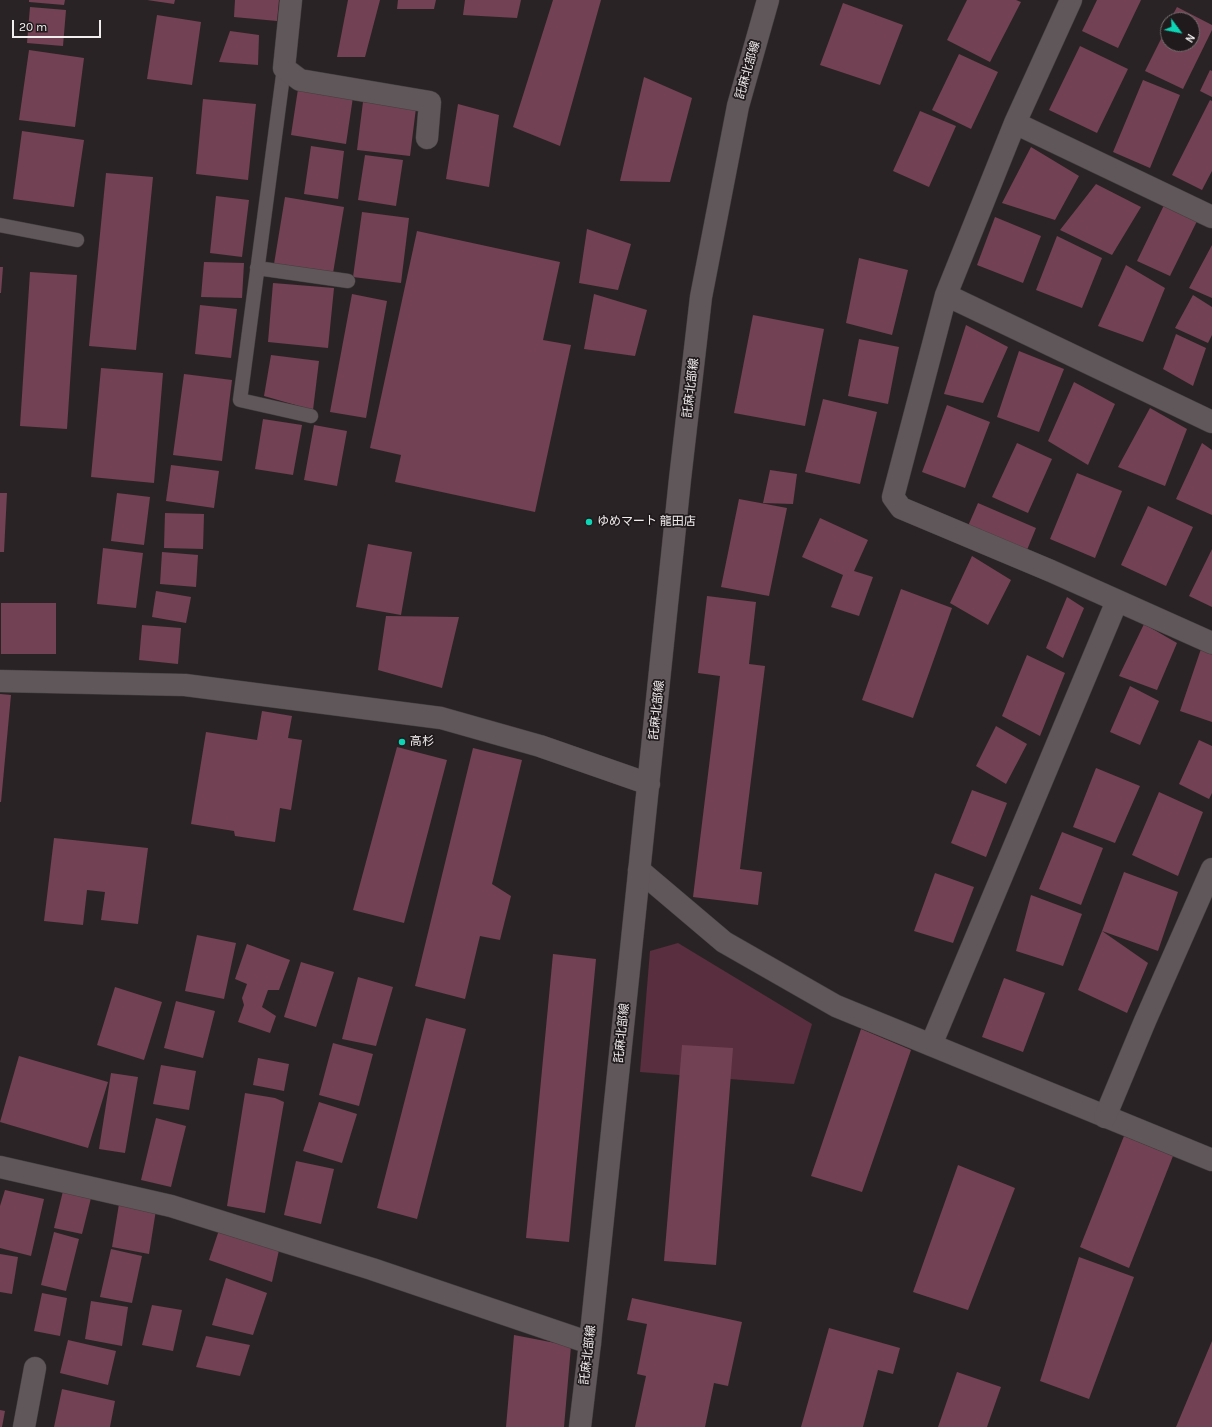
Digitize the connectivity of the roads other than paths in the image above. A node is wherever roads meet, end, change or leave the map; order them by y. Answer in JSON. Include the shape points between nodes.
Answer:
{"nodes":[{"id":1,"x":291,"y":0,"type":"edge"},
{"id":2,"x":768,"y":0,"type":"edge"},
{"id":3,"x":1071,"y":0,"type":"edge"},
{"id":4,"x":284,"y":68,"type":"junction"},
{"id":5,"x":1015,"y":123,"type":"junction"},
{"id":6,"x":427,"y":138,"type":"dead end"},
{"id":7,"x":1212,"y":217,"type":"edge"},
{"id":8,"x":0,"y":225,"type":"edge"},
{"id":9,"x":78,"y":240,"type":"dead end"},
{"id":10,"x":257,"y":268,"type":"junction"},
{"id":11,"x":348,"y":281,"type":"dead end"},
{"id":12,"x":946,"y":295,"type":"junction"},
{"id":13,"x":311,"y":416,"type":"dead end"},
{"id":14,"x":1212,"y":422,"type":"edge"},
{"id":15,"x":1117,"y":601,"type":"junction"},
{"id":16,"x":1212,"y":643,"type":"edge"},
{"id":17,"x":0,"y":681,"type":"edge"},
{"id":18,"x":649,"y":784,"type":"junction"},
{"id":19,"x":1212,"y":869,"type":"edge"},
{"id":20,"x":639,"y":870,"type":"junction"},
{"id":21,"x":931,"y":1045,"type":"junction"},
{"id":22,"x":1105,"y":1117,"type":"junction"},
{"id":23,"x":1212,"y":1160,"type":"edge"},
{"id":24,"x":0,"y":1167,"type":"edge"},
{"id":25,"x":590,"y":1343,"type":"junction"},
{"id":26,"x":35,"y":1368,"type":"dead end"},
{"id":27,"x":24,"y":1427,"type":"edge"},
{"id":28,"x":580,"y":1427,"type":"edge"}],
"edges":[{"from":1,"to":4,"type":"street"},
{"from":2,"to":18,"type":"street","name":"託麻北部線","via":[[738,106],[701,297]]},
{"from":3,"to":5,"type":"street"},
{"from":4,"to":6,"type":"street","via":[[300,80],[430,102]]},
{"from":4,"to":10,"type":"lane"},
{"from":5,"to":7,"type":"street"},
{"from":5,"to":12,"type":"street"},
{"from":8,"to":9,"type":"lane"},
{"from":10,"to":11,"type":"lane"},
{"from":10,"to":13,"type":"lane","via":[[240,400]]},
{"from":12,"to":14,"type":"street"},
{"from":12,"to":15,"type":"street","via":[[893,496],[901,508]]},
{"from":15,"to":16,"type":"street"},
{"from":15,"to":21,"type":"street"},
{"from":17,"to":18,"type":"street","via":[[185,685],[441,718],[540,746]]},
{"from":18,"to":20,"type":"street","name":"託麻北部線"},
{"from":19,"to":22,"type":"street"},
{"from":20,"to":21,"type":"street","via":[[724,942],[836,1006]]},
{"from":20,"to":25,"type":"street","name":"託麻北部線"},
{"from":21,"to":22,"type":"street"},
{"from":22,"to":23,"type":"street"},
{"from":24,"to":25,"type":"street","via":[[171,1206],[372,1269]]},
{"from":25,"to":28,"type":"street","name":"託麻北部線"},
{"from":26,"to":27,"type":"street"}]}
